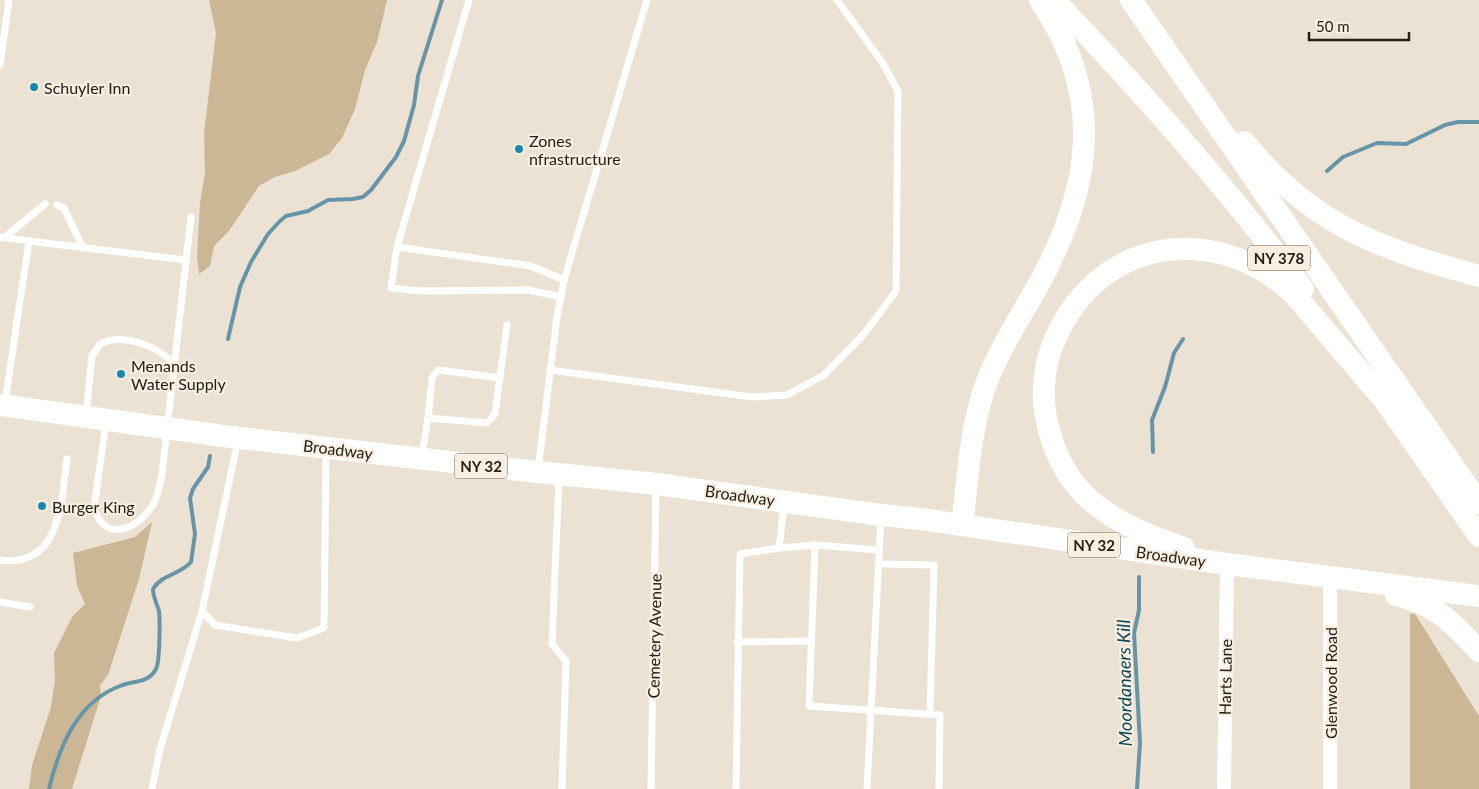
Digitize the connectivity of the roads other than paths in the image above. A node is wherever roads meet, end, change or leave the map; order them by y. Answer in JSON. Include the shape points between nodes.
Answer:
{"nodes":[{"id":1,"x":9,"y":0,"type":"edge"},
{"id":2,"x":469,"y":0,"type":"edge"},
{"id":3,"x":647,"y":0,"type":"edge"},
{"id":4,"x":837,"y":0,"type":"edge"},
{"id":5,"x":1040,"y":0,"type":"edge"},
{"id":6,"x":1054,"y":0,"type":"edge"},
{"id":7,"x":1131,"y":0,"type":"edge"},
{"id":8,"x":1156,"y":37,"type":"junction"},
{"id":9,"x":0,"y":66,"type":"edge"},
{"id":10,"x":45,"y":204,"type":"dead end"},
{"id":11,"x":57,"y":205,"type":"dead end"},
{"id":12,"x":191,"y":217,"type":"dead end"},
{"id":13,"x":2,"y":237,"type":"edge"},
{"id":14,"x":29,"y":241,"type":"junction"},
{"id":15,"x":398,"y":247,"type":"junction"},
{"id":16,"x":83,"y":248,"type":"junction"},
{"id":17,"x":186,"y":260,"type":"junction"},
{"id":18,"x":1479,"y":276,"type":"edge"},
{"id":19,"x":564,"y":280,"type":"junction"},
{"id":20,"x":561,"y":297,"type":"junction"},
{"id":21,"x":507,"y":325,"type":"dead end"},
{"id":22,"x":174,"y":364,"type":"junction"},
{"id":23,"x":550,"y":370,"type":"junction"},
{"id":24,"x":500,"y":378,"type":"junction"},
{"id":25,"x":1386,"y":402,"type":"junction"},
{"id":26,"x":2,"y":405,"type":"edge"},
{"id":27,"x":96,"y":418,"type":"junction"},
{"id":28,"x":428,"y":418,"type":"junction"},
{"id":29,"x":166,"y":428,"type":"junction"},
{"id":30,"x":239,"y":438,"type":"junction"},
{"id":31,"x":326,"y":448,"type":"junction"},
{"id":32,"x":67,"y":459,"type":"dead end"},
{"id":33,"x":422,"y":459,"type":"junction"},
{"id":34,"x":548,"y":473,"type":"junction"},
{"id":35,"x":656,"y":484,"type":"junction"},
{"id":36,"x":785,"y":502,"type":"junction"},
{"id":37,"x":1479,"y":503,"type":"edge"},
{"id":38,"x":881,"y":516,"type":"junction"},
{"id":39,"x":962,"y":525,"type":"junction"},
{"id":40,"x":1479,"y":536,"type":"edge"},
{"id":41,"x":815,"y":545,"type":"junction"},
{"id":42,"x":778,"y":548,"type":"junction"},
{"id":43,"x":879,"y":550,"type":"junction"},
{"id":44,"x":0,"y":560,"type":"edge"},
{"id":45,"x":878,"y":564,"type":"junction"},
{"id":46,"x":1227,"y":564,"type":"junction"},
{"id":47,"x":1330,"y":576,"type":"junction"},
{"id":48,"x":1475,"y":595,"type":"edge"},
{"id":49,"x":0,"y":602,"type":"edge"},
{"id":50,"x":30,"y":606,"type":"dead end"},
{"id":51,"x":202,"y":611,"type":"junction"},
{"id":52,"x":811,"y":641,"type":"junction"},
{"id":53,"x":737,"y":642,"type":"junction"},
{"id":54,"x":1479,"y":651,"type":"edge"},
{"id":55,"x":870,"y":710,"type":"junction"},
{"id":56,"x":930,"y":714,"type":"junction"},
{"id":57,"x":152,"y":789,"type":"edge"},
{"id":58,"x":562,"y":789,"type":"edge"},
{"id":59,"x":651,"y":789,"type":"edge"},
{"id":60,"x":736,"y":789,"type":"edge"},
{"id":61,"x":868,"y":789,"type":"edge"},
{"id":62,"x":939,"y":789,"type":"edge"},
{"id":63,"x":1224,"y":789,"type":"edge"},
{"id":64,"x":1330,"y":789,"type":"edge"}],
"edges":[{"from":1,"to":9,"type":"lane"},
{"from":2,"to":15,"type":"lane"},
{"from":3,"to":19,"type":"lane"},
{"from":4,"to":23,"type":"lane","via":[[882,62],[898,91],[896,291],[864,334],[824,375],[787,395],[752,397]]},
{"from":5,"to":39,"type":"main road","via":[[1068,49],[1081,90],[1086,134],[1082,178],[1060,242],[986,385],[975,431]]},
{"from":6,"to":25,"type":"main road","name":"NY 378","number":"NY 378","via":[[1109,57],[1207,169],[1298,282]]},
{"from":7,"to":8,"type":"main road","name":"NY 378","number":"NY 378"},
{"from":8,"to":18,"type":"main road","via":[[1251,151],[1301,199],[1340,226],[1384,248]]},
{"from":8,"to":37,"type":"main road","name":"NY 378","number":"NY 378"},
{"from":10,"to":13,"type":"lane"},
{"from":11,"to":16,"type":"lane","via":[[64,208]]},
{"from":12,"to":17,"type":"lane"},
{"from":13,"to":14,"type":"lane"},
{"from":14,"to":16,"type":"lane"},
{"from":14,"to":26,"type":"lane"},
{"from":15,"to":19,"type":"lane","via":[[531,266]]},
{"from":15,"to":20,"type":"lane","via":[[391,288],[420,291],[528,290]]},
{"from":16,"to":17,"type":"lane"},
{"from":17,"to":22,"type":"lane"},
{"from":19,"to":20,"type":"lane"},
{"from":20,"to":23,"type":"lane"},
{"from":21,"to":24,"type":"lane"},
{"from":22,"to":27,"type":"lane","via":[[146,344],[108,340],[100,344],[92,356]]},
{"from":22,"to":29,"type":"lane"},
{"from":23,"to":34,"type":"lane"},
{"from":24,"to":28,"type":"lane","via":[[495,414],[487,423]]},
{"from":24,"to":28,"type":"lane","via":[[438,370],[432,378]]},
{"from":25,"to":40,"type":"main road","name":"NY 378","number":"NY 378"},
{"from":25,"to":46,"type":"main road","via":[[1294,294],[1266,272],[1234,256],[1197,248],[1159,251],[1123,264],[1093,285],[1070,311],[1046,367],[1044,410],[1054,448],[1075,483],[1106,513],[1142,533]]},
{"from":26,"to":27,"type":"main road","name":"Broadway","number":"NY 32"},
{"from":27,"to":29,"type":"main road","name":"Broadway","number":"NY 32"},
{"from":27,"to":29,"type":"lane","via":[[102,464],[93,504],[100,519],[116,530],[133,525],[156,500]]},
{"from":28,"to":33,"type":"lane"},
{"from":29,"to":30,"type":"main road","name":"Broadway","number":"NY 32"},
{"from":30,"to":31,"type":"main road","name":"Broadway","number":"NY 32"},
{"from":30,"to":51,"type":"lane"},
{"from":31,"to":33,"type":"main road","name":"Broadway","number":"NY 32"},
{"from":31,"to":51,"type":"lane","via":[[324,628],[296,638],[215,625]]},
{"from":32,"to":44,"type":"lane","via":[[60,508],[52,535],[36,554],[26,560]]},
{"from":33,"to":34,"type":"main road","name":"Broadway","number":"NY 32"},
{"from":34,"to":35,"type":"main road","name":"Broadway","number":"NY 32"},
{"from":34,"to":58,"type":"lane","via":[[552,644],[566,661]]},
{"from":35,"to":36,"type":"main road","name":"Broadway","number":"NY 32"},
{"from":35,"to":59,"type":"lane","name":"Cemetery Avenue"},
{"from":36,"to":38,"type":"main road","name":"Broadway","number":"NY 32"},
{"from":36,"to":42,"type":"lane"},
{"from":38,"to":39,"type":"main road","name":"Broadway","number":"NY 32"},
{"from":38,"to":43,"type":"lane"},
{"from":39,"to":46,"type":"main road","name":"Broadway","number":"NY 32"},
{"from":41,"to":42,"type":"lane"},
{"from":41,"to":43,"type":"lane"},
{"from":41,"to":52,"type":"lane"},
{"from":42,"to":53,"type":"lane","via":[[740,554]]},
{"from":43,"to":45,"type":"lane"},
{"from":45,"to":55,"type":"lane"},
{"from":45,"to":56,"type":"lane","via":[[934,565]]},
{"from":46,"to":47,"type":"main road","name":"Broadway","number":"NY 32"},
{"from":46,"to":63,"type":"street","name":"Harts Lane"},
{"from":47,"to":48,"type":"main road","name":"Broadway","number":"NY 32"},
{"from":47,"to":54,"type":"main road","via":[[1433,607]]},
{"from":47,"to":64,"type":"street","name":"Glenwood Road"},
{"from":49,"to":50,"type":"lane"},
{"from":51,"to":57,"type":"lane","via":[[160,749]]},
{"from":52,"to":53,"type":"lane"},
{"from":52,"to":55,"type":"lane","via":[[809,706]]},
{"from":53,"to":60,"type":"lane"},
{"from":55,"to":56,"type":"lane"},
{"from":55,"to":61,"type":"lane"},
{"from":56,"to":62,"type":"lane","via":[[940,715]]}]}
